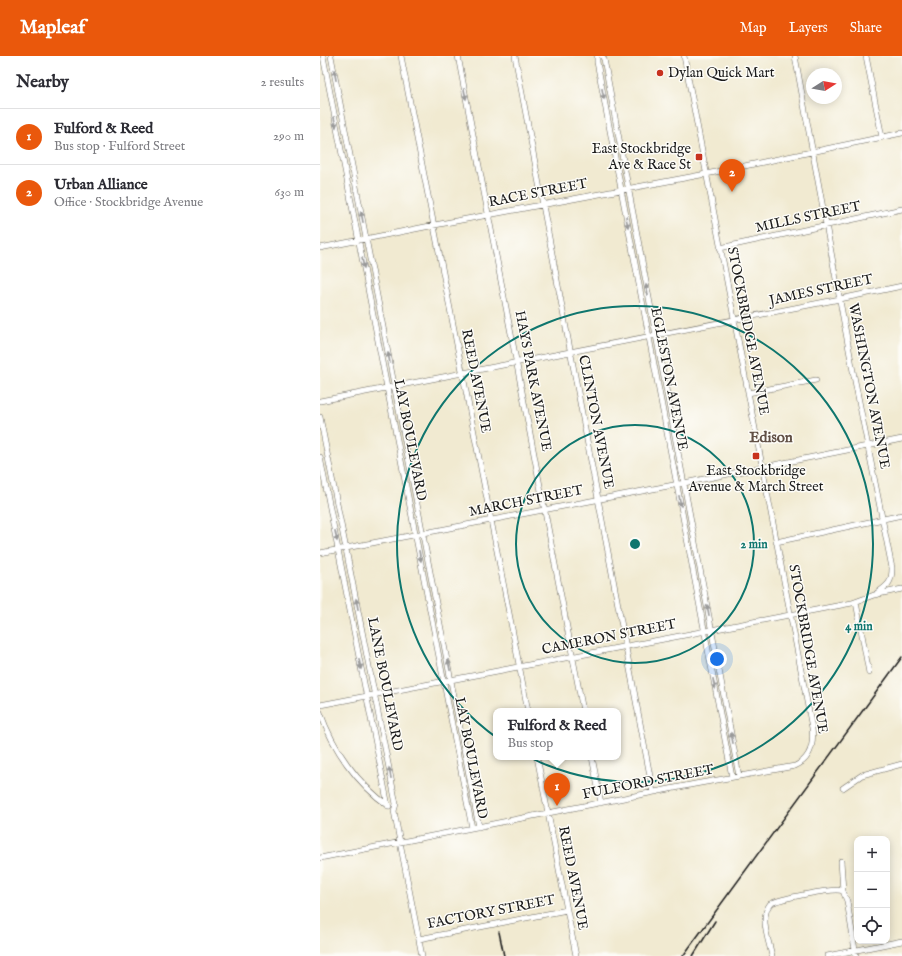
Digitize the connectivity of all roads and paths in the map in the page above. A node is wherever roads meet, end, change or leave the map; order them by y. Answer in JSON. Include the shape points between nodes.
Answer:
{"nodes":[{"id":1,"x":323,"y":56,"type":"edge"},
{"id":2,"x":331,"y":56,"type":"edge"},
{"id":3,"x":401,"y":56,"type":"edge"},
{"id":4,"x":458,"y":56,"type":"edge"},
{"id":5,"x":515,"y":56,"type":"edge"},
{"id":6,"x":597,"y":56,"type":"edge"},
{"id":7,"x":602,"y":56,"type":"edge"},
{"id":8,"x":684,"y":56,"type":"edge"},
{"id":9,"x":795,"y":56,"type":"edge"},
{"id":10,"x":866,"y":56,"type":"edge"},
{"id":11,"x":338,"y":92,"type":"junction"},
{"id":12,"x":330,"y":94,"type":"junction"},
{"id":13,"x":614,"y":114,"type":"junction"},
{"id":14,"x":607,"y":116,"type":"junction"},
{"id":15,"x":902,"y":133,"type":"edge"},
{"id":16,"x":882,"y":137,"type":"junction"},
{"id":17,"x":813,"y":152,"type":"junction"},
{"id":18,"x":352,"y":167,"type":"junction"},
{"id":19,"x":345,"y":168,"type":"junction"},
{"id":20,"x":706,"y":174,"type":"junction"},
{"id":21,"x":628,"y":188,"type":"junction"},
{"id":22,"x":621,"y":190,"type":"junction"},
{"id":23,"x":543,"y":205,"type":"junction"},
{"id":24,"x":902,"y":209,"type":"edge"},
{"id":25,"x":488,"y":215,"type":"junction"},
{"id":26,"x":434,"y":225,"type":"junction"},
{"id":27,"x":826,"y":225,"type":"junction"},
{"id":28,"x":366,"y":239,"type":"junction"},
{"id":29,"x":359,"y":241,"type":"junction"},
{"id":30,"x":320,"y":248,"type":"edge"},
{"id":31,"x":720,"y":248,"type":"junction"},
{"id":32,"x":642,"y":263,"type":"junction"},
{"id":33,"x":635,"y":264,"type":"junction"},
{"id":34,"x":902,"y":286,"type":"edge"},
{"id":35,"x":840,"y":299,"type":"junction"},
{"id":36,"x":380,"y":313,"type":"junction"},
{"id":37,"x":373,"y":314,"type":"junction"},
{"id":38,"x":734,"y":320,"type":"junction"},
{"id":39,"x":656,"y":335,"type":"junction"},
{"id":40,"x":648,"y":336,"type":"junction"},
{"id":41,"x":571,"y":351,"type":"junction"},
{"id":42,"x":517,"y":362,"type":"junction"},
{"id":43,"x":462,"y":373,"type":"junction"},
{"id":44,"x":816,"y":380,"type":"dead end"},
{"id":45,"x":394,"y":386,"type":"junction"},
{"id":46,"x":387,"y":387,"type":"junction"},
{"id":47,"x":748,"y":393,"type":"junction"},
{"id":48,"x":320,"y":400,"type":"edge"},
{"id":49,"x":670,"y":409,"type":"junction"},
{"id":50,"x":662,"y":410,"type":"junction"},
{"id":51,"x":320,"y":417,"type":"edge"},
{"id":52,"x":902,"y":439,"type":"edge"},
{"id":53,"x":868,"y":446,"type":"junction"},
{"id":54,"x":320,"y":457,"type":"edge"},
{"id":55,"x":409,"y":461,"type":"junction"},
{"id":56,"x":402,"y":462,"type":"junction"},
{"id":57,"x":762,"y":467,"type":"junction"},
{"id":58,"x":331,"y":473,"type":"junction"},
{"id":59,"x":324,"y":475,"type":"junction"},
{"id":60,"x":684,"y":483,"type":"junction"},
{"id":61,"x":676,"y":484,"type":"junction"},
{"id":62,"x":599,"y":499,"type":"junction"},
{"id":63,"x":545,"y":509,"type":"junction"},
{"id":64,"x":902,"y":515,"type":"edge"},
{"id":65,"x":491,"y":519,"type":"junction"},
{"id":66,"x":881,"y":520,"type":"junction"},
{"id":67,"x":423,"y":533,"type":"junction"},
{"id":68,"x":416,"y":534,"type":"junction"},
{"id":69,"x":776,"y":542,"type":"junction"},
{"id":70,"x":346,"y":548,"type":"junction"},
{"id":71,"x":338,"y":550,"type":"junction"},
{"id":72,"x":320,"y":553,"type":"edge"},
{"id":73,"x":698,"y":556,"type":"junction"},
{"id":74,"x":690,"y":557,"type":"junction"},
{"id":75,"x":902,"y":589,"type":"edge"},
{"id":76,"x":874,"y":595,"type":"junction"},
{"id":77,"x":856,"y":602,"type":"junction"},
{"id":78,"x":437,"y":607,"type":"junction"},
{"id":79,"x":430,"y":608,"type":"junction"},
{"id":80,"x":789,"y":615,"type":"junction"},
{"id":81,"x":360,"y":624,"type":"junction"},
{"id":82,"x":352,"y":625,"type":"junction"},
{"id":83,"x":712,"y":630,"type":"junction"},
{"id":84,"x":704,"y":632,"type":"junction"},
{"id":85,"x":627,"y":646,"type":"junction"},
{"id":86,"x":573,"y":656,"type":"junction"},
{"id":87,"x":520,"y":667,"type":"junction"},
{"id":88,"x":869,"y":673,"type":"dead end"},
{"id":89,"x":452,"y":680,"type":"junction"},
{"id":90,"x":444,"y":681,"type":"junction"},
{"id":91,"x":374,"y":695,"type":"junction"},
{"id":92,"x":366,"y":696,"type":"junction"},
{"id":93,"x":726,"y":704,"type":"junction"},
{"id":94,"x":320,"y":705,"type":"edge"},
{"id":95,"x":718,"y":705,"type":"junction"},
{"id":96,"x":527,"y":708,"type":"edge"},
{"id":97,"x":582,"y":708,"type":"edge"},
{"id":98,"x":320,"y":712,"type":"edge"},
{"id":99,"x":810,"y":751,"type":"joint"},
{"id":100,"x":466,"y":755,"type":"junction"},
{"id":101,"x":458,"y":756,"type":"junction"},
{"id":102,"x":538,"y":760,"type":"edge"},
{"id":103,"x":593,"y":760,"type":"edge"},
{"id":104,"x":902,"y":764,"type":"edge"},
{"id":105,"x":739,"y":776,"type":"junction"},
{"id":106,"x":732,"y":777,"type":"junction"},
{"id":107,"x":843,"y":788,"type":"dead end"},
{"id":108,"x":653,"y":792,"type":"junction"},
{"id":109,"x":601,"y":803,"type":"junction"},
{"id":110,"x":388,"y":806,"type":"junction"},
{"id":111,"x":394,"y":811,"type":"junction"},
{"id":112,"x":548,"y":813,"type":"junction"},
{"id":113,"x":479,"y":827,"type":"junction"},
{"id":114,"x":472,"y":828,"type":"junction"},
{"id":115,"x":400,"y":842,"type":"junction"},
{"id":116,"x":320,"y":858,"type":"edge"},
{"id":117,"x":841,"y":861,"type":"dead end"},
{"id":118,"x":843,"y":891,"type":"junction"},
{"id":119,"x":567,"y":910,"type":"junction"},
{"id":120,"x":419,"y":939,"type":"junction"},
{"id":121,"x":902,"y":941,"type":"edge"},
{"id":122,"x":856,"y":953,"type":"edge"},
{"id":123,"x":422,"y":956,"type":"edge"},
{"id":124,"x":576,"y":956,"type":"edge"},
{"id":125,"x":772,"y":956,"type":"edge"},
{"id":126,"x":827,"y":956,"type":"edge"}],
"edges":[{"from":1,"to":12,"type":"street","name":"LAY BOULEVARD"},
{"from":11,"to":2,"type":"street","name":"LAY BOULEVARD","one_way":true},
{"from":3,"to":26,"type":"street","name":"REED AVENUE"},
{"from":4,"to":25,"type":"street","name":"HAYS PARK AVENUE","one_way":true},
{"from":5,"to":23,"type":"street","name":"CLINTON AVENUE"},
{"from":6,"to":14,"type":"street","name":"EGLESTON AVENUE","one_way":true},
{"from":7,"to":13,"type":"street","name":"EGLESTON AVENUE"},
{"from":8,"to":20,"type":"street","name":"STOCKBRIDGE AVENUE"},
{"from":9,"to":17,"type":"street","name":"WASHINGTON AVENUE"},
{"from":10,"to":16,"type":"street"},
{"from":11,"to":12,"type":"street"},
{"from":11,"to":18,"type":"street","name":"LAY BOULEVARD"},
{"from":12,"to":19,"type":"street","name":"LAY BOULEVARD","one_way":true},
{"from":13,"to":14,"type":"street"},
{"from":13,"to":21,"type":"street","name":"EGLESTON AVENUE"},
{"from":14,"to":22,"type":"street","name":"EGLESTON AVENUE"},
{"from":15,"to":16,"type":"street","name":"RACE STREET"},
{"from":16,"to":17,"type":"street","name":"RACE STREET"},
{"from":17,"to":20,"type":"street","name":"RACE STREET"},
{"from":17,"to":27,"type":"street","name":"WASHINGTON AVENUE"},
{"from":18,"to":19,"type":"street"},
{"from":28,"to":18,"type":"street","name":"LAY BOULEVARD","one_way":true},
{"from":19,"to":29,"type":"street","name":"LAY BOULEVARD"},
{"from":20,"to":21,"type":"street","name":"RACE STREET"},
{"from":20,"to":31,"type":"street","name":"STOCKBRIDGE AVENUE"},
{"from":21,"to":22,"type":"street","name":"RACE STREET"},
{"from":21,"to":32,"type":"street","name":"EGLESTON AVENUE"},
{"from":22,"to":23,"type":"street","name":"RACE STREET"},
{"from":22,"to":33,"type":"street","name":"EGLESTON AVENUE","one_way":true},
{"from":23,"to":25,"type":"street","name":"RACE STREET"},
{"from":23,"to":41,"type":"street","name":"CLINTON AVENUE"},
{"from":24,"to":27,"type":"street","name":"MILLS STREET"},
{"from":25,"to":26,"type":"street","name":"RACE STREET"},
{"from":25,"to":42,"type":"street","name":"HAYS PARK AVENUE"},
{"from":26,"to":28,"type":"street","name":"RACE STREET"},
{"from":26,"to":43,"type":"street","name":"REED AVENUE"},
{"from":27,"to":31,"type":"street","name":"MILLS STREET"},
{"from":27,"to":35,"type":"street","name":"WASHINGTON AVENUE"},
{"from":28,"to":29,"type":"street","name":"RACE STREET"},
{"from":28,"to":36,"type":"street","name":"LAY BOULEVARD"},
{"from":29,"to":30,"type":"street","name":"RACE STREET"},
{"from":29,"to":37,"type":"street","name":"LAY BOULEVARD","one_way":true},
{"from":31,"to":38,"type":"street","name":"STOCKBRIDGE AVENUE"},
{"from":32,"to":33,"type":"street"},
{"from":39,"to":32,"type":"street","name":"EGLESTON AVENUE","one_way":true},
{"from":33,"to":40,"type":"street","name":"EGLESTON AVENUE"},
{"from":34,"to":35,"type":"street","name":"JAMES STREET"},
{"from":35,"to":38,"type":"street","name":"JAMES STREET"},
{"from":35,"to":53,"type":"street","name":"WASHINGTON AVENUE"},
{"from":36,"to":37,"type":"street"},
{"from":45,"to":36,"type":"street","name":"LAY BOULEVARD","one_way":true},
{"from":37,"to":46,"type":"street","name":"LAY BOULEVARD"},
{"from":38,"to":39,"type":"street","name":"JAMES STREET"},
{"from":38,"to":47,"type":"street","name":"STOCKBRIDGE AVENUE"},
{"from":39,"to":40,"type":"street","name":"JAMES STREET"},
{"from":39,"to":49,"type":"street","name":"EGLESTON AVENUE"},
{"from":40,"to":41,"type":"street","name":"JAMES STREET"},
{"from":40,"to":50,"type":"street","name":"EGLESTON AVENUE"},
{"from":41,"to":42,"type":"street","name":"JAMES STREET"},
{"from":41,"to":62,"type":"street","name":"CLINTON AVENUE"},
{"from":42,"to":43,"type":"street","name":"JAMES STREET"},
{"from":42,"to":63,"type":"street","name":"HAYS PARK AVENUE"},
{"from":43,"to":45,"type":"street","name":"JAMES STREET"},
{"from":43,"to":65,"type":"street","name":"REED AVENUE"},
{"from":44,"to":47,"type":"street"},
{"from":45,"to":46,"type":"street","name":"JAMES STREET"},
{"from":45,"to":55,"type":"street","name":"LAY BOULEVARD"},
{"from":46,"to":48,"type":"street","name":"JAMES STREET"},
{"from":46,"to":56,"type":"street","name":"LAY BOULEVARD"},
{"from":47,"to":57,"type":"street","name":"STOCKBRIDGE AVENUE"},
{"from":49,"to":50,"type":"street"},
{"from":49,"to":60,"type":"street","name":"EGLESTON AVENUE"},
{"from":50,"to":61,"type":"street","name":"EGLESTON AVENUE"},
{"from":51,"to":58,"type":"street","name":"LANE BOULEVARD"},
{"from":52,"to":53,"type":"street","name":"MARCH STREET"},
{"from":53,"to":57,"type":"street","name":"MARCH STREET"},
{"from":53,"to":66,"type":"street","name":"WASHINGTON AVENUE"},
{"from":54,"to":59,"type":"street","name":"LANE BOULEVARD"},
{"from":55,"to":56,"type":"street"},
{"from":55,"to":67,"type":"street","name":"LAY BOULEVARD"},
{"from":56,"to":68,"type":"street","name":"LAY BOULEVARD"},
{"from":57,"to":60,"type":"street","name":"MARCH STREET"},
{"from":57,"to":69,"type":"street","name":"STOCKBRIDGE AVENUE"},
{"from":58,"to":59,"type":"street"},
{"from":58,"to":70,"type":"street","name":"LANE BOULEVARD"},
{"from":59,"to":71,"type":"street","name":"LANE BOULEVARD","one_way":true},
{"from":60,"to":61,"type":"street","name":"MARCH STREET"},
{"from":60,"to":73,"type":"street","name":"EGLESTON AVENUE"},
{"from":61,"to":62,"type":"street","name":"MARCH STREET"},
{"from":61,"to":74,"type":"street","name":"EGLESTON AVENUE","one_way":true},
{"from":62,"to":63,"type":"street","name":"MARCH STREET"},
{"from":62,"to":85,"type":"street","name":"CLINTON AVENUE"},
{"from":63,"to":65,"type":"street","name":"MARCH STREET"},
{"from":63,"to":86,"type":"street","name":"HAYS PARK AVENUE"},
{"from":64,"to":66,"type":"street"},
{"from":65,"to":67,"type":"street","name":"MARCH STREET"},
{"from":65,"to":87,"type":"street","name":"REED AVENUE"},
{"from":66,"to":69,"type":"street"},
{"from":66,"to":76,"type":"street","name":"WASHINGTON AVENUE","via":[[892,575],[888,585]]},
{"from":67,"to":68,"type":"street","name":"MARCH STREET"},
{"from":67,"to":78,"type":"street","name":"LAY BOULEVARD"},
{"from":68,"to":70,"type":"street","name":"MARCH STREET"},
{"from":68,"to":79,"type":"street","name":"LAY BOULEVARD","one_way":true},
{"from":69,"to":80,"type":"street","name":"STOCKBRIDGE AVENUE"},
{"from":70,"to":71,"type":"street","name":"MARCH STREET"},
{"from":81,"to":70,"type":"street","name":"LANE BOULEVARD","one_way":true},
{"from":71,"to":72,"type":"street","name":"MARCH STREET"},
{"from":71,"to":82,"type":"street","name":"LANE BOULEVARD"},
{"from":73,"to":74,"type":"street"},
{"from":83,"to":73,"type":"street","name":"EGLESTON AVENUE","one_way":true},
{"from":74,"to":84,"type":"street","name":"EGLESTON AVENUE"},
{"from":75,"to":76,"type":"street","name":"CAMERON STREET"},
{"from":76,"to":77,"type":"street","name":"CAMERON STREET"},
{"from":77,"to":80,"type":"street","name":"CAMERON STREET"},
{"from":77,"to":88,"type":"street"},
{"from":78,"to":79,"type":"street"},
{"from":89,"to":78,"type":"street","name":"LAY BOULEVARD","one_way":true},
{"from":79,"to":90,"type":"street","name":"LAY BOULEVARD"},
{"from":80,"to":83,"type":"street","name":"CAMERON STREET"},
{"from":80,"to":99,"type":"street","name":"STOCKBRIDGE AVENUE","via":[[812,728],[813,741]]},
{"from":81,"to":82,"type":"street"},
{"from":81,"to":91,"type":"street","name":"LANE BOULEVARD"},
{"from":82,"to":92,"type":"street","name":"LANE BOULEVARD","one_way":true},
{"from":83,"to":84,"type":"street","name":"CAMERON STREET"},
{"from":83,"to":93,"type":"street","name":"EGLESTON AVENUE"},
{"from":84,"to":85,"type":"street","name":"CAMERON STREET"},
{"from":84,"to":95,"type":"street","name":"EGLESTON AVENUE","one_way":true},
{"from":85,"to":86,"type":"street","name":"CAMERON STREET"},
{"from":85,"to":108,"type":"street","name":"CLINTON AVENUE"},
{"from":86,"to":87,"type":"street","name":"CAMERON STREET"},
{"from":86,"to":97,"type":"street","name":"HAYS PARK AVENUE"},
{"from":87,"to":89,"type":"street","name":"CAMERON STREET"},
{"from":87,"to":96,"type":"street","name":"REED AVENUE"},
{"from":89,"to":90,"type":"street","name":"CAMERON STREET"},
{"from":89,"to":100,"type":"street","name":"LAY BOULEVARD"},
{"from":90,"to":91,"type":"street","name":"CAMERON STREET"},
{"from":90,"to":101,"type":"street","name":"LAY BOULEVARD"},
{"from":91,"to":92,"type":"street","name":"CAMERON STREET"},
{"from":111,"to":91,"type":"street","name":"LANE BOULEVARD","one_way":true,"via":[[396,804]]},
{"from":92,"to":94,"type":"street","name":"CAMERON STREET"},
{"from":92,"to":110,"type":"street","name":"LANE BOULEVARD"},
{"from":93,"to":95,"type":"street"},
{"from":105,"to":93,"type":"street","name":"EGLESTON AVENUE","one_way":true},
{"from":95,"to":106,"type":"street","name":"EGLESTON AVENUE"},
{"from":98,"to":110,"type":"street","via":[[334,742],[356,776]]},
{"from":99,"to":105,"type":"street","name":"FULFORD STREET","via":[[803,761],[795,766]]},
{"from":100,"to":101,"type":"street"},
{"from":100,"to":113,"type":"street","name":"LAY BOULEVARD"},
{"from":101,"to":114,"type":"street","name":"LAY BOULEVARD"},
{"from":102,"to":112,"type":"street","name":"REED AVENUE"},
{"from":103,"to":109,"type":"street"},
{"from":104,"to":107,"type":"street","via":[[862,775]]},
{"from":105,"to":106,"type":"street","name":"FULFORD STREET"},
{"from":106,"to":108,"type":"street","name":"FULFORD STREET"},
{"from":108,"to":109,"type":"street","name":"FULFORD STREET"},
{"from":109,"to":112,"type":"street","name":"FULFORD STREET"},
{"from":110,"to":111,"type":"street"},
{"from":111,"to":115,"type":"street","name":"LANE BOULEVARD"},
{"from":112,"to":113,"type":"street","name":"FULFORD STREET"},
{"from":112,"to":119,"type":"street","name":"REED AVENUE"},
{"from":113,"to":114,"type":"street","name":"FULFORD STREET"},
{"from":114,"to":115,"type":"street","name":"FULFORD STREET"},
{"from":115,"to":116,"type":"street","name":"FULFORD STREET"},
{"from":115,"to":120,"type":"street","name":"LANE BOULEVARD"},
{"from":117,"to":118,"type":"street"},
{"from":118,"to":122,"type":"street"},
{"from":118,"to":125,"type":"street","via":[[834,889],[772,902],[765,913]]},
{"from":119,"to":120,"type":"street","name":"FACTORY STREET"},
{"from":119,"to":124,"type":"street","name":"REED AVENUE"},
{"from":120,"to":123,"type":"street","name":"LANE BOULEVARD"},
{"from":121,"to":122,"type":"street"},
{"from":122,"to":126,"type":"street"}]}
